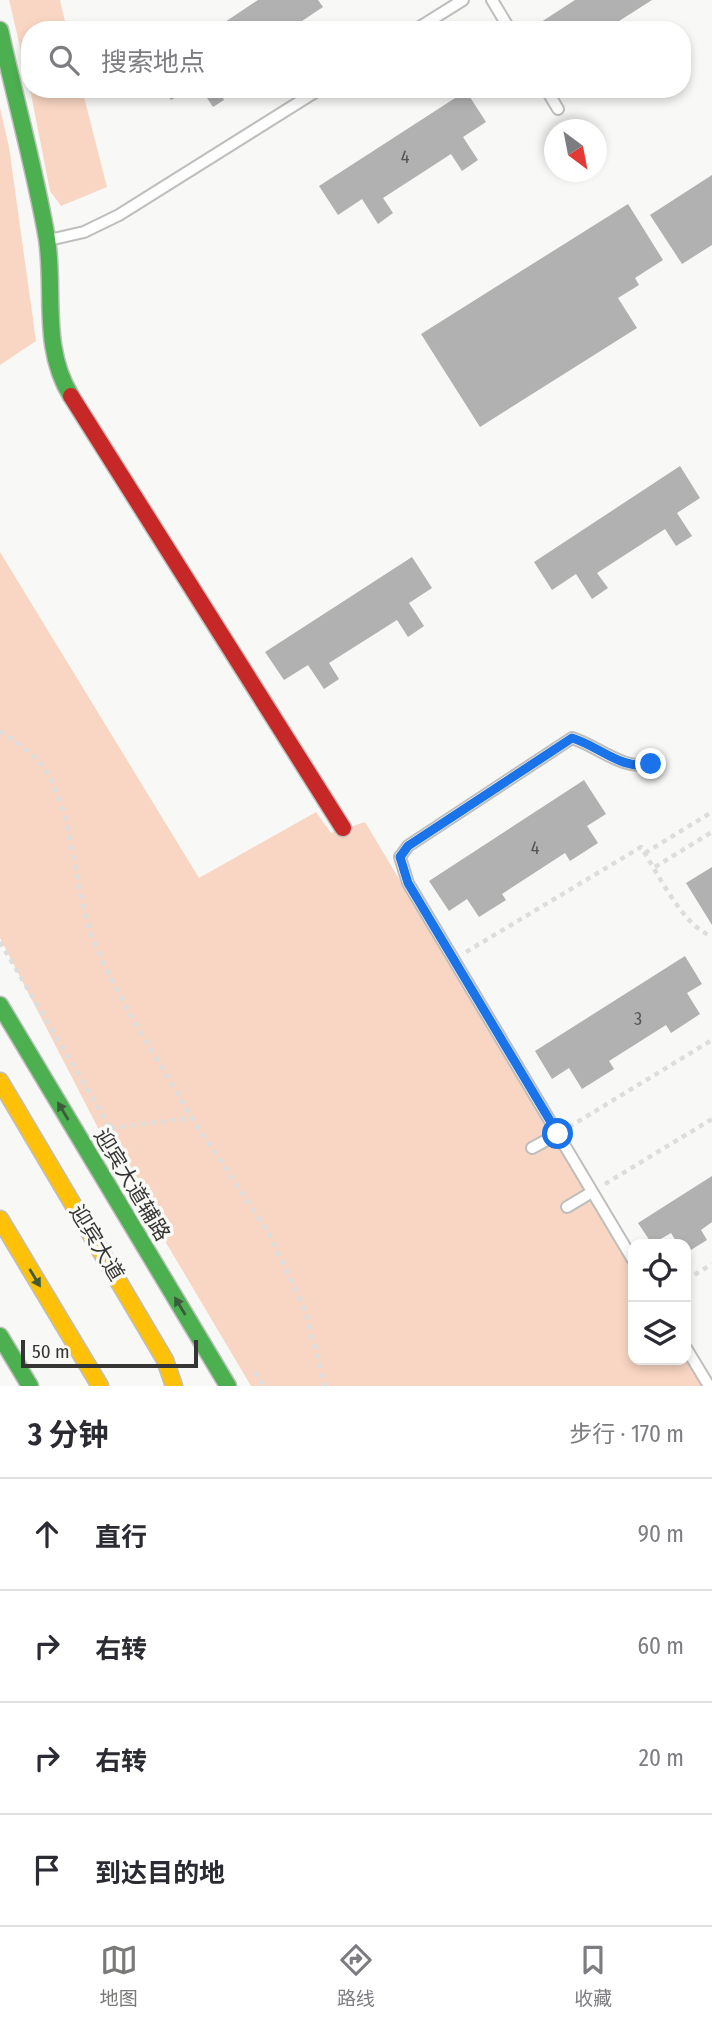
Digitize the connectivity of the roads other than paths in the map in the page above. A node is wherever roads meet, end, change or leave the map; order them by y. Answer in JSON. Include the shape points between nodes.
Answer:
{"nodes":[{"id":1,"x":463,"y":0,"type":"edge"},
{"id":2,"x":492,"y":0,"type":"edge"},
{"id":3,"x":429,"y":21,"type":"edge"},
{"id":4,"x":505,"y":21,"type":"edge"},
{"id":5,"x":0,"y":30,"type":"edge"},
{"id":6,"x":306,"y":98,"type":"edge"},
{"id":7,"x":551,"y":98,"type":"edge"},
{"id":8,"x":558,"y":109,"type":"dead end"},
{"id":9,"x":47,"y":241,"type":"junction"},
{"id":10,"x":651,"y":764,"type":"dead end"},
{"id":11,"x":343,"y":828,"type":"dead end"},
{"id":12,"x":0,"y":1005,"type":"edge"},
{"id":13,"x":0,"y":1081,"type":"edge"},
{"id":14,"x":558,"y":1134,"type":"junction"},
{"id":15,"x":532,"y":1148,"type":"dead end"},
{"id":16,"x":592,"y":1192,"type":"junction"},
{"id":17,"x":567,"y":1207,"type":"dead end"},
{"id":18,"x":0,"y":1219,"type":"edge"},
{"id":19,"x":628,"y":1252,"type":"edge"},
{"id":20,"x":0,"y":1336,"type":"edge"},
{"id":21,"x":691,"y":1356,"type":"edge"},
{"id":22,"x":64,"y":1358,"type":"dead end"},
{"id":23,"x":30,"y":1386,"type":"edge"},
{"id":24,"x":90,"y":1386,"type":"edge"},
{"id":25,"x":100,"y":1386,"type":"edge"},
{"id":26,"x":174,"y":1386,"type":"edge"},
{"id":27,"x":228,"y":1386,"type":"edge"},
{"id":28,"x":709,"y":1386,"type":"edge"}],
"edges":[{"from":1,"to":3,"type":"lane"},
{"from":2,"to":4,"type":"lane"},
{"from":5,"to":9,"type":"main road"},
{"from":6,"to":9,"type":"lane","via":[[118,215],[84,232]]},
{"from":7,"to":8,"type":"lane"},
{"from":9,"to":11,"type":"main road","via":[[52,351],[61,379]]},
{"from":10,"to":14,"type":"lane","via":[[626,765],[593,744],[572,738],[408,846],[400,857],[402,871]]},
{"from":27,"to":12,"type":"main road","name":"迎宾大道辅路","one_way":true},
{"from":13,"to":26,"type":"main road","via":[[165,1360]]},
{"from":14,"to":15,"type":"lane"},
{"from":14,"to":16,"type":"lane"},
{"from":16,"to":17,"type":"lane"},
{"from":16,"to":19,"type":"lane"},
{"from":18,"to":25,"type":"main road","one_way":true},
{"from":20,"to":23,"type":"main road"},
{"from":21,"to":28,"type":"lane"},
{"from":22,"to":24,"type":"main road"}]}
